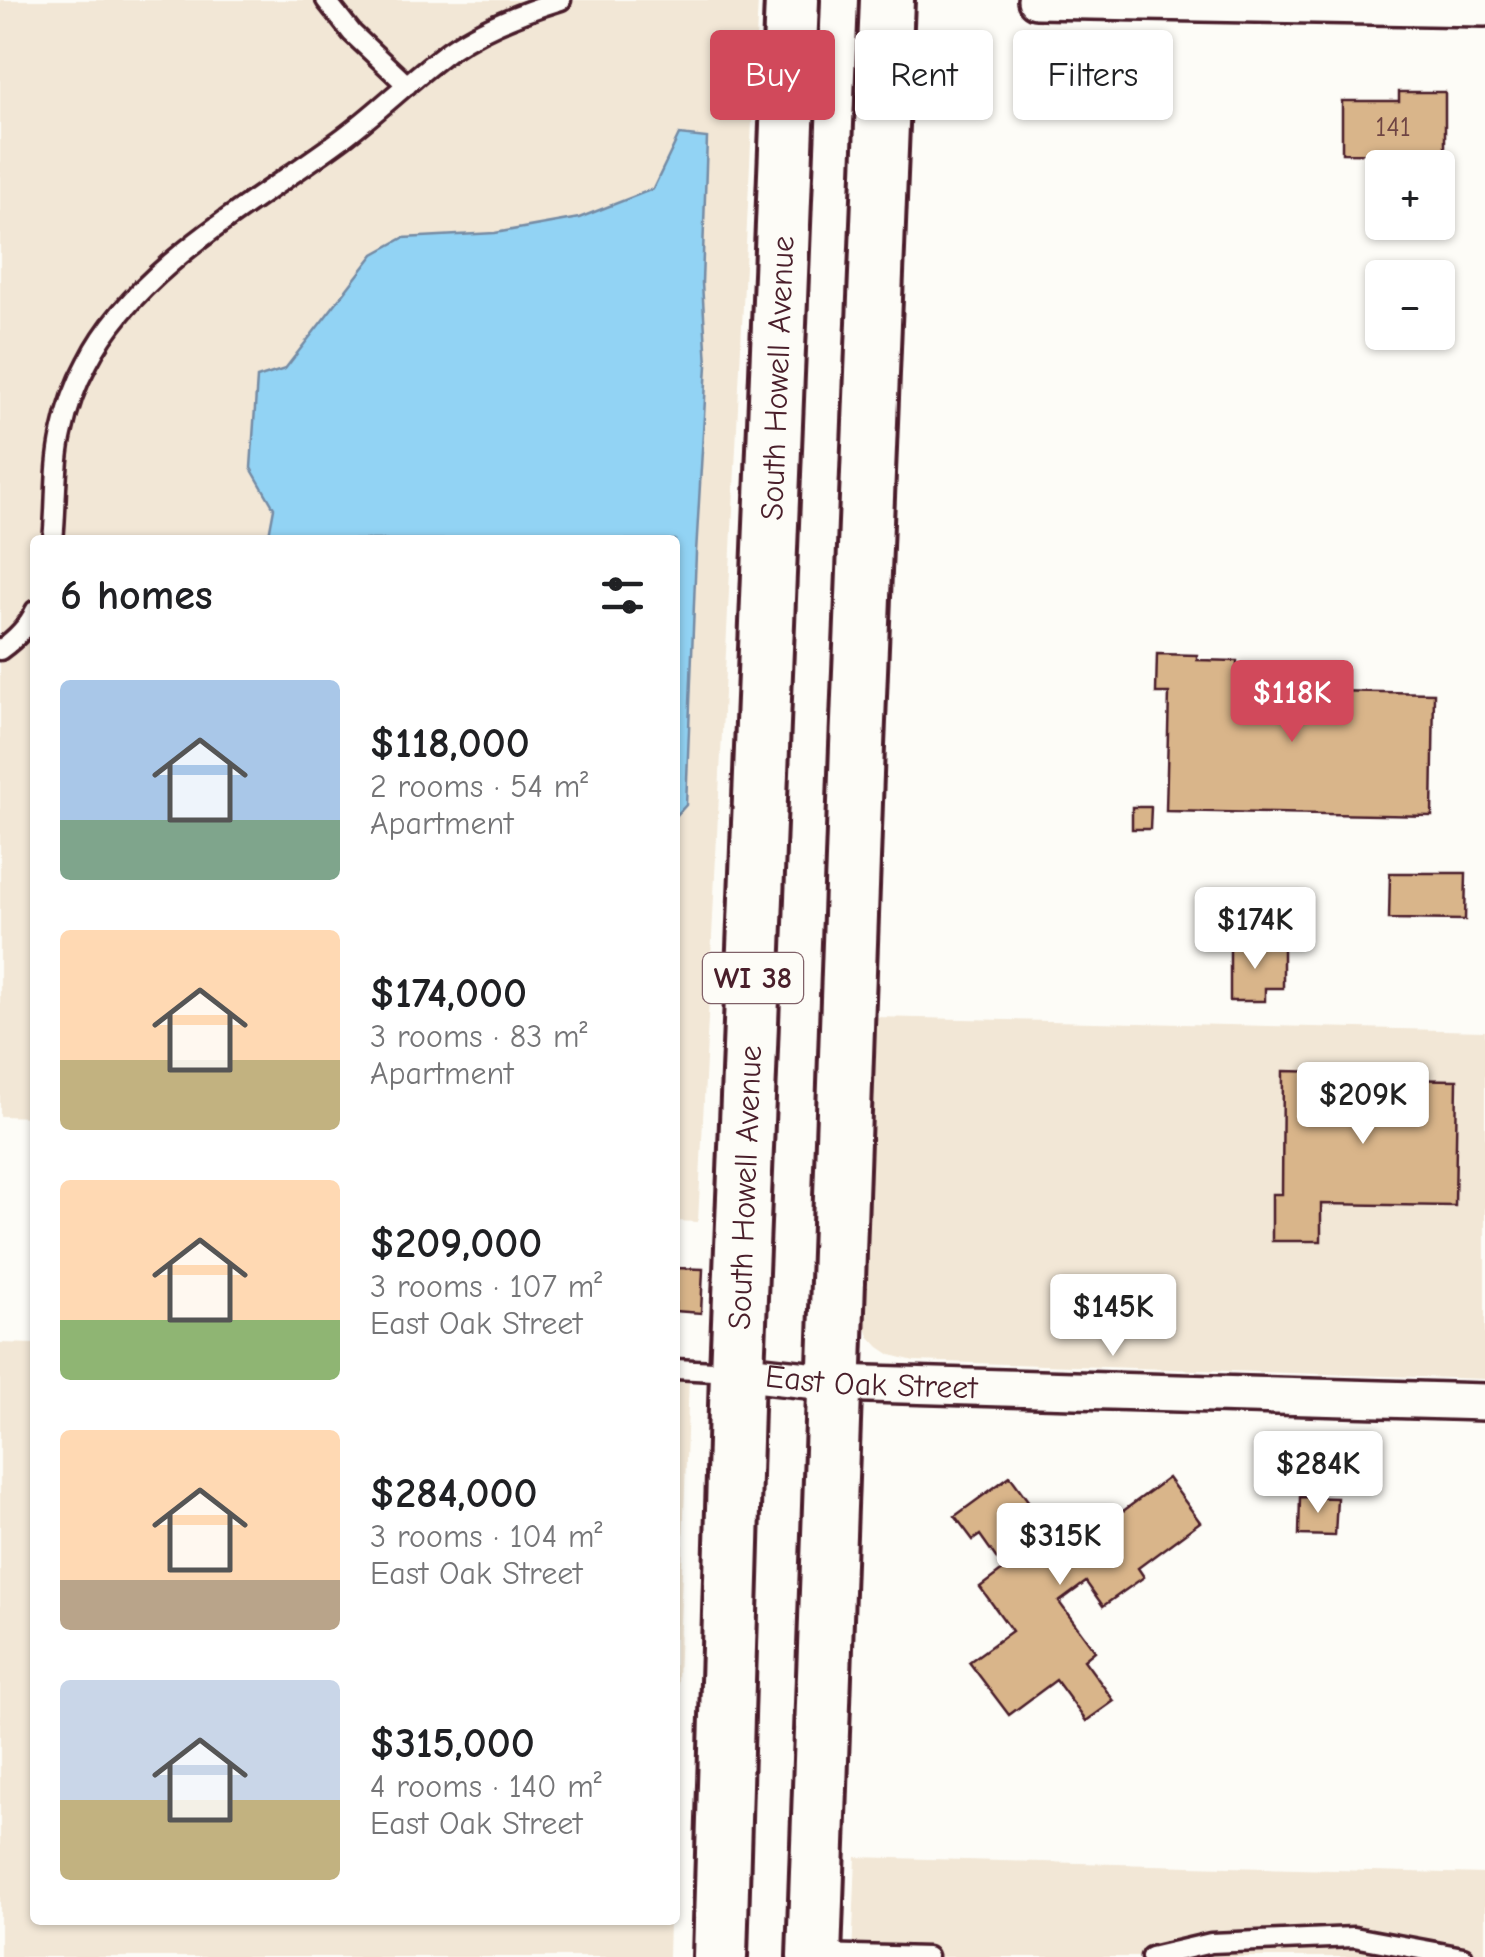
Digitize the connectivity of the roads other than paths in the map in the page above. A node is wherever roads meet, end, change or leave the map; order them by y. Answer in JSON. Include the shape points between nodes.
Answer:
{"nodes":[{"id":1,"x":326,"y":0,"type":"edge"},
{"id":2,"x":561,"y":0,"type":"edge"},
{"id":3,"x":792,"y":0,"type":"edge"},
{"id":4,"x":887,"y":0,"type":"edge"},
{"id":5,"x":1036,"y":0,"type":"edge"},
{"id":6,"x":1485,"y":8,"type":"edge"},
{"id":7,"x":407,"y":85,"type":"junction"},
{"id":8,"x":53,"y":535,"type":"edge"},
{"id":9,"x":30,"y":618,"type":"edge"},
{"id":10,"x":0,"y":650,"type":"edge"},
{"id":11,"x":680,"y":1369,"type":"edge"},
{"id":12,"x":737,"y":1372,"type":"junction"},
{"id":13,"x":835,"y":1383,"type":"junction"},
{"id":14,"x":1485,"y":1402,"type":"edge"},
{"id":15,"x":810,"y":1956,"type":"edge"},
{"id":16,"x":720,"y":1957,"type":"edge"},
{"id":17,"x":927,"y":1957,"type":"edge"},
{"id":18,"x":1151,"y":1957,"type":"edge"},
{"id":19,"x":1463,"y":1957,"type":"edge"}],
"edges":[{"from":1,"to":7,"type":"lane"},
{"from":2,"to":7,"type":"lane","via":[[519,12],[452,49]]},
{"from":3,"to":12,"type":"main road","name":"South Howell Avenue","number":"WI 38"},
{"from":4,"to":13,"type":"main road","number":"WI 38"},
{"from":5,"to":6,"type":"street"},
{"from":7,"to":8,"type":"lane","via":[[158,273],[115,320],[88,360],[61,436]]},
{"from":9,"to":10,"type":"lane"},
{"from":11,"to":12,"type":"lane"},
{"from":12,"to":13,"type":"street","name":"East Oak Street"},
{"from":12,"to":16,"type":"main road","name":"South Howell Avenue","number":"WI 38"},
{"from":13,"to":14,"type":"street","name":"East Oak Street"},
{"from":13,"to":15,"type":"main road","number":"WI 38"},
{"from":15,"to":17,"type":"lane"},
{"from":18,"to":19,"type":"lane","via":[[1211,1943],[1354,1938]]}]}
